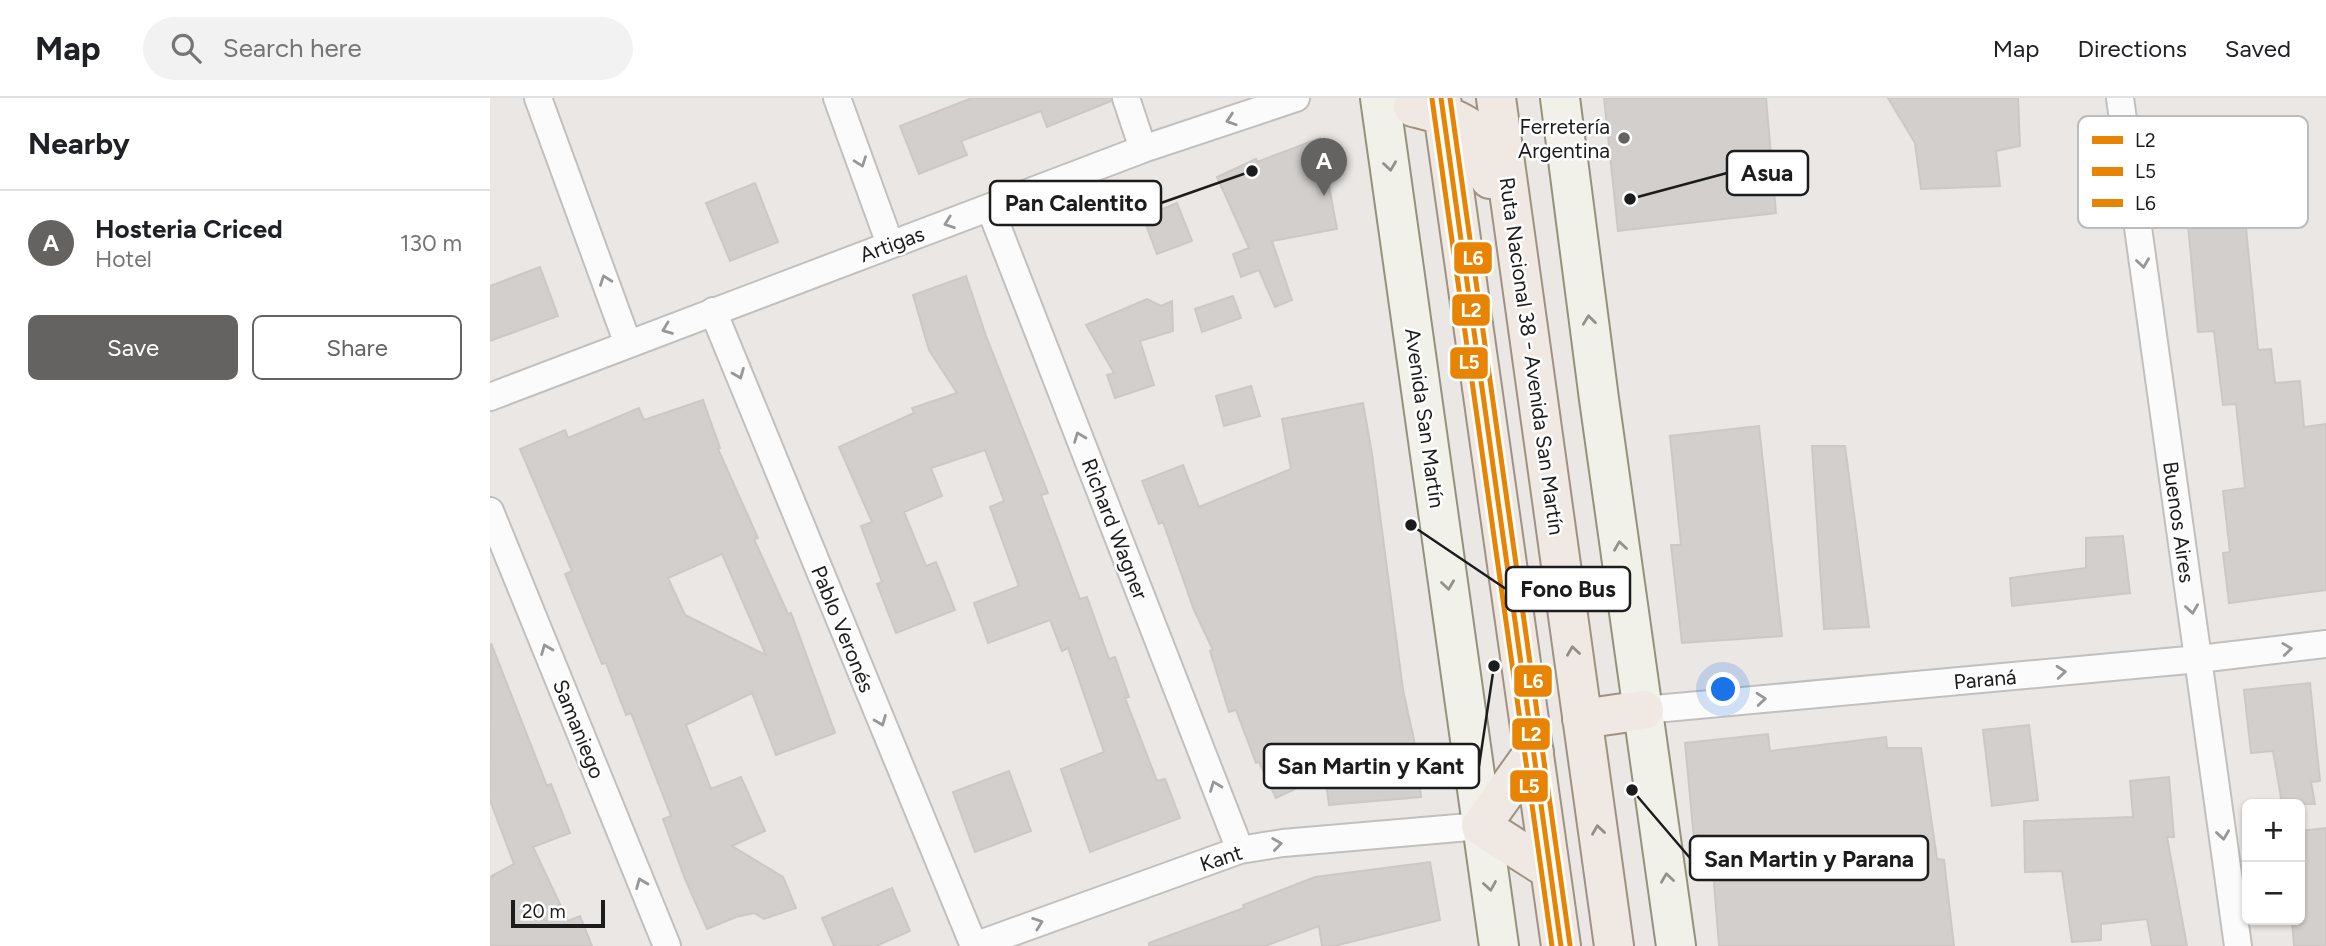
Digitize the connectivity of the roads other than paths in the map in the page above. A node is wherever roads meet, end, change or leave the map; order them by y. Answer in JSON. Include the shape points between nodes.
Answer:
{"nodes":[{"id":1,"x":538,"y":98,"type":"edge"},
{"id":2,"x":837,"y":98,"type":"edge"},
{"id":3,"x":1126,"y":98,"type":"edge"},
{"id":4,"x":1296,"y":98,"type":"edge"},
{"id":5,"x":1496,"y":98,"type":"edge"},
{"id":6,"x":1560,"y":98,"type":"edge"},
{"id":7,"x":2120,"y":98,"type":"edge"},
{"id":8,"x":1415,"y":102,"type":"edge"},
{"id":9,"x":2123,"y":116,"type":"edge"},
{"id":10,"x":1143,"y":149,"type":"junction"},
{"id":11,"x":990,"y":208,"type":"junction"},
{"id":12,"x":2138,"y":228,"type":"edge"},
{"id":13,"x":891,"y":244,"type":"junction"},
{"id":14,"x":713,"y":311,"type":"junction"},
{"id":15,"x":1528,"y":323,"type":"junction"},
{"id":16,"x":628,"y":344,"type":"junction"},
{"id":17,"x":490,"y":397,"type":"edge"},
{"id":18,"x":490,"y":511,"type":"edge"},
{"id":19,"x":2326,"y":644,"type":"edge"},
{"id":20,"x":2199,"y":659,"type":"junction"},
{"id":21,"x":1644,"y":710,"type":"junction"},
{"id":22,"x":1582,"y":719,"type":"junction"},
{"id":23,"x":1534,"y":752,"type":"junction"},
{"id":24,"x":1481,"y":826,"type":"junction"},
{"id":25,"x":1240,"y":850,"type":"junction"},
{"id":26,"x":1550,"y":870,"type":"junction"},
{"id":27,"x":667,"y":946,"type":"edge"},
{"id":28,"x":974,"y":946,"type":"edge"},
{"id":29,"x":1499,"y":946,"type":"edge"},
{"id":30,"x":1561,"y":946,"type":"edge"},
{"id":31,"x":1614,"y":946,"type":"edge"},
{"id":32,"x":1676,"y":946,"type":"edge"},
{"id":33,"x":2238,"y":946,"type":"edge"}],
"edges":[{"from":16,"to":1,"type":"street","one_way":true},
{"from":2,"to":13,"type":"street","one_way":true},
{"from":3,"to":10,"type":"street"},
{"from":4,"to":10,"type":"street","name":"Artigas","one_way":true},
{"from":5,"to":15,"type":"main road","name":"Ruta Nacional 38 - Avenida San Martín"},
{"from":21,"to":6,"type":"main road","one_way":true},
{"from":7,"to":9,"type":"street","name":"Buenos Aires","one_way":true},
{"from":8,"to":15,"type":"main road","via":[[1480,137],[1486,149],[1509,303]]},
{"from":8,"to":23,"type":"main road"},
{"from":8,"to":24,"type":"main road","name":"Avenida San Martín","one_way":true},
{"from":10,"to":11,"type":"street","name":"Artigas"},
{"from":11,"to":13,"type":"street","name":"Artigas","one_way":true},
{"from":25,"to":11,"type":"street","name":"Richard Wagner","one_way":true},
{"from":12,"to":20,"type":"street","name":"Buenos Aires","one_way":true},
{"from":13,"to":14,"type":"street","name":"Artigas"},
{"from":14,"to":16,"type":"street","name":"Artigas","one_way":true},
{"from":14,"to":28,"type":"street","name":"Pablo Veronés","one_way":true},
{"from":22,"to":15,"type":"main road","name":"Ruta Nacional 38 - Avenida San Martín","one_way":true},
{"from":16,"to":17,"type":"street","name":"Artigas"},
{"from":27,"to":18,"type":"street","name":"Samaniego","one_way":true},
{"from":20,"to":19,"type":"street","name":"Paraná","one_way":true},
{"from":21,"to":20,"type":"street","name":"Paraná","one_way":true},
{"from":20,"to":33,"type":"street","name":"Buenos Aires","one_way":true},
{"from":21,"to":22,"type":"main road"},
{"from":32,"to":21,"type":"main road","one_way":true},
{"from":31,"to":22,"type":"main road","name":"Ruta Nacional 38 - Avenida San Martín","one_way":true},
{"from":23,"to":24,"type":"main road"},
{"from":23,"to":26,"type":"main road"},
{"from":25,"to":24,"type":"street","name":"Kant","one_way":true},
{"from":24,"to":26,"type":"main road"},
{"from":24,"to":29,"type":"main road","name":"Avenida San Martín","one_way":true},
{"from":28,"to":25,"type":"street","name":"Kant","one_way":true},
{"from":26,"to":30,"type":"main road"}]}
